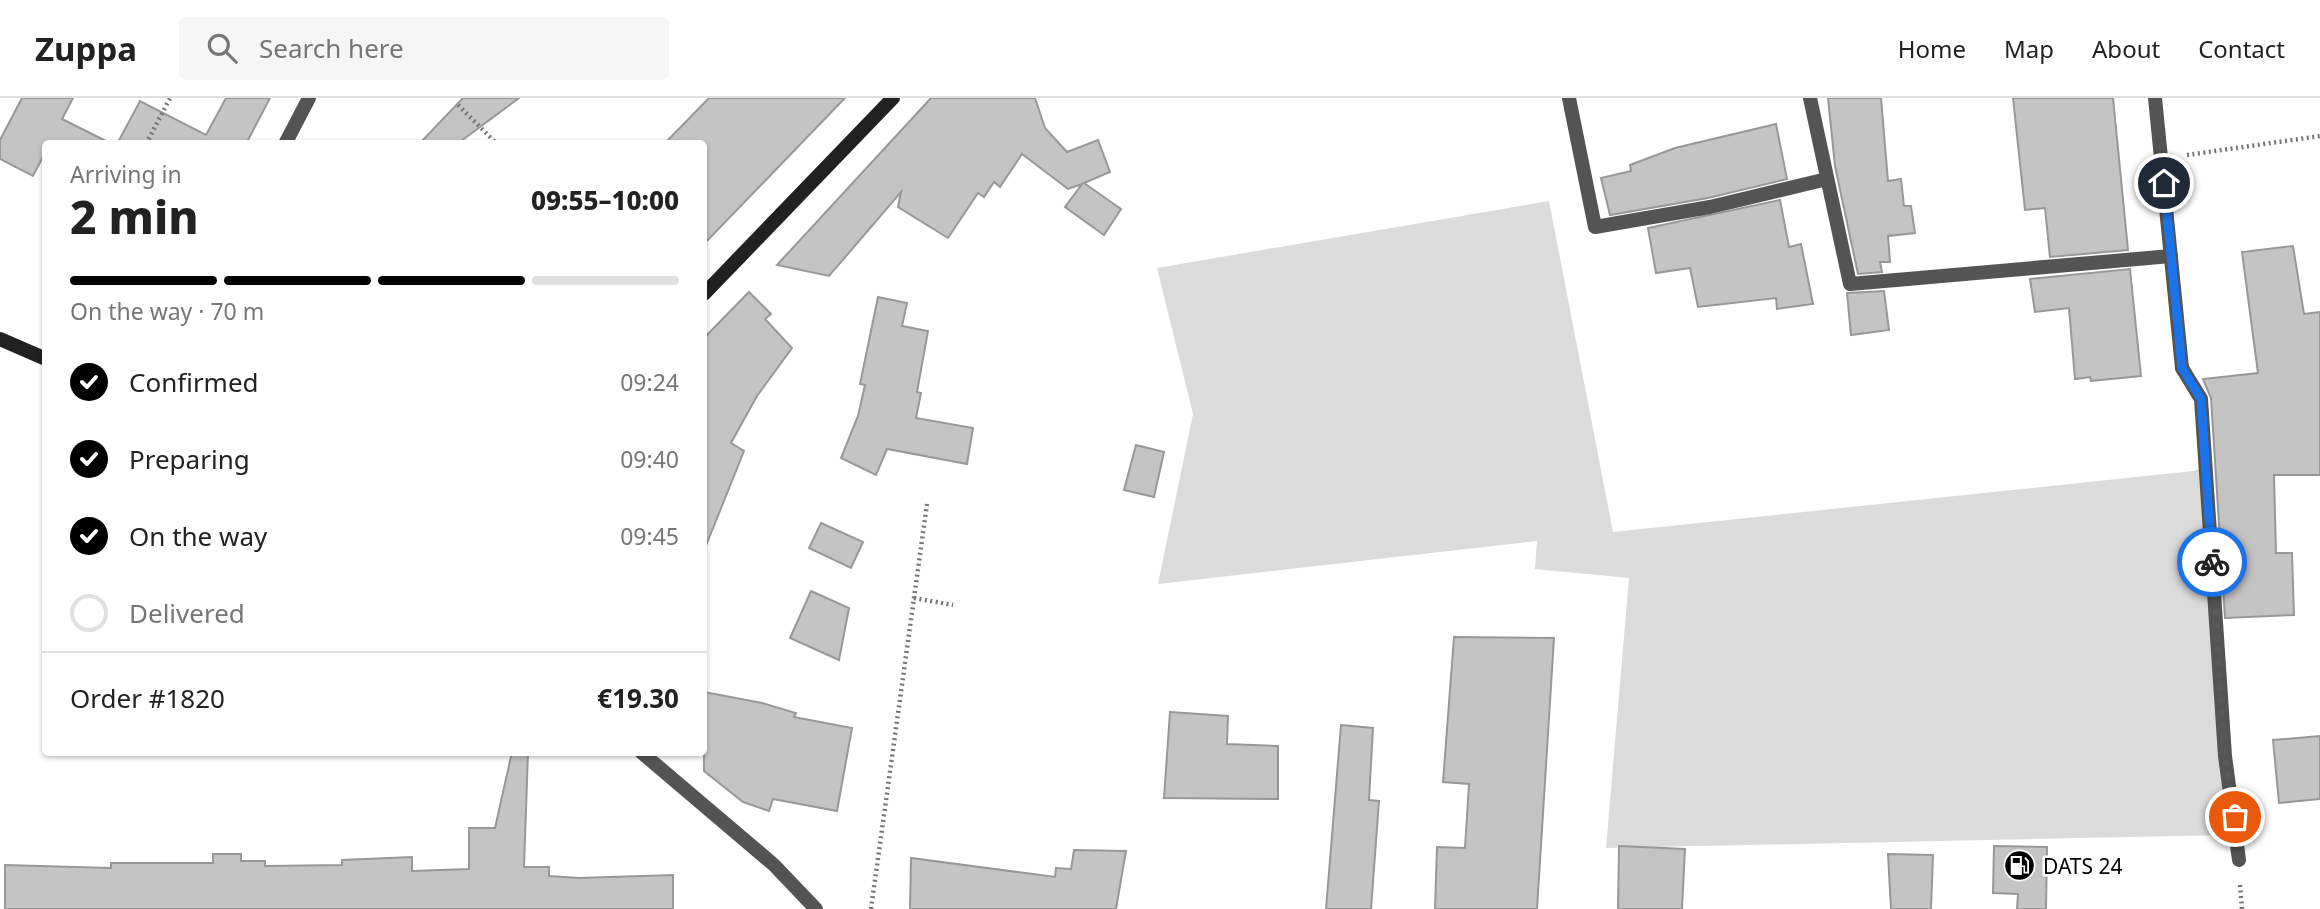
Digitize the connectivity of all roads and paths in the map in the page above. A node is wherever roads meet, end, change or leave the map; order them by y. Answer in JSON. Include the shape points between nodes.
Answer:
{"nodes":[{"id":1,"x":170,"y":98,"type":"edge"},
{"id":2,"x":309,"y":98,"type":"edge"},
{"id":3,"x":892,"y":98,"type":"edge"},
{"id":4,"x":1569,"y":98,"type":"edge"},
{"id":5,"x":1810,"y":98,"type":"edge"},
{"id":6,"x":2155,"y":98,"type":"edge"},
{"id":7,"x":458,"y":105,"type":"dead end"},
{"id":8,"x":2320,"y":135,"type":"edge"},
{"id":9,"x":148,"y":140,"type":"edge"},
{"id":10,"x":287,"y":140,"type":"edge"},
{"id":11,"x":493,"y":140,"type":"edge"},
{"id":12,"x":2162,"y":159,"type":"junction"},
{"id":13,"x":1827,"y":179,"type":"junction"},
{"id":14,"x":2171,"y":256,"type":"junction"},
{"id":15,"x":707,"y":291,"type":"edge"},
{"id":16,"x":0,"y":339,"type":"edge"},
{"id":17,"x":42,"y":357,"type":"edge"},
{"id":18,"x":927,"y":504,"type":"dead end"},
{"id":19,"x":914,"y":598,"type":"junction"},
{"id":20,"x":953,"y":605,"type":"dead end"},
{"id":21,"x":646,"y":756,"type":"edge"},
{"id":22,"x":2239,"y":860,"type":"dead end"},
{"id":23,"x":816,"y":909,"type":"edge"},
{"id":24,"x":871,"y":909,"type":"edge"}],
"edges":[{"from":1,"to":9,"type":"path"},
{"from":2,"to":10,"type":"street"},
{"from":3,"to":15,"type":"street"},
{"from":4,"to":13,"type":"street","via":[[1595,227],[1710,207]]},
{"from":5,"to":13,"type":"street"},
{"from":6,"to":12,"type":"street"},
{"from":7,"to":11,"type":"path"},
{"from":8,"to":12,"type":"path"},
{"from":12,"to":14,"type":"street"},
{"from":13,"to":14,"type":"street","via":[[1850,284]]},
{"from":14,"to":22,"type":"street","via":[[2182,368],[2201,399],[2225,756]]},
{"from":16,"to":17,"type":"street"},
{"from":18,"to":19,"type":"path"},
{"from":19,"to":20,"type":"path"},
{"from":19,"to":24,"type":"path"},
{"from":21,"to":23,"type":"street","via":[[774,865]]}]}
